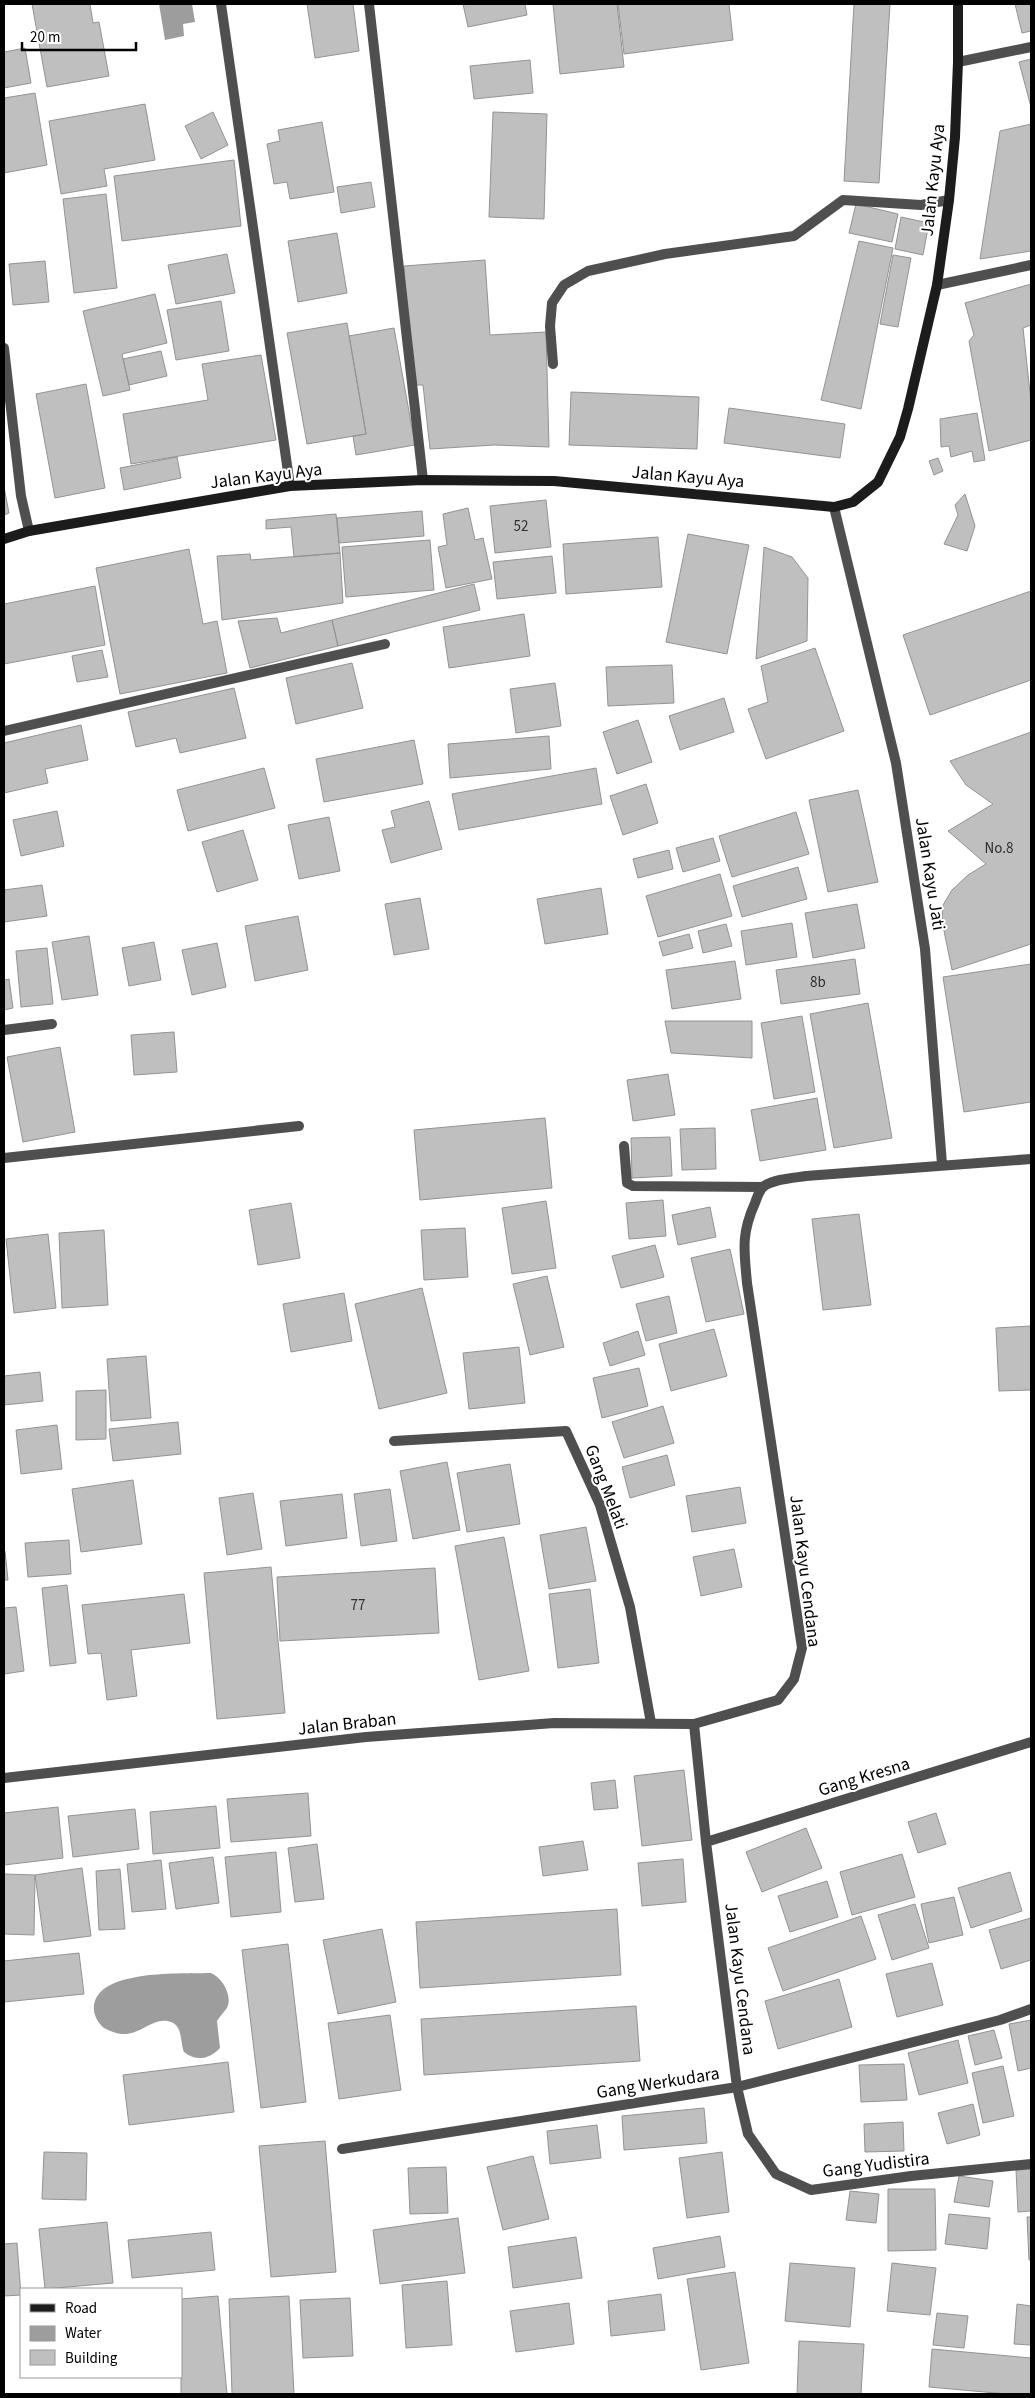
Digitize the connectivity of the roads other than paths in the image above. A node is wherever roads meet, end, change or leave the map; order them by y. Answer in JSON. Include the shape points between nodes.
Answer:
{"nodes":[{"id":1,"x":221,"y":4,"type":"edge"},
{"id":2,"x":369,"y":4,"type":"edge"},
{"id":3,"x":958,"y":4,"type":"edge"},
{"id":4,"x":1031,"y":47,"type":"edge"},
{"id":5,"x":958,"y":62,"type":"junction"},
{"id":6,"x":949,"y":200,"type":"junction"},
{"id":7,"x":1031,"y":265,"type":"edge"},
{"id":8,"x":937,"y":284,"type":"junction"},
{"id":9,"x":4,"y":348,"type":"edge"},
{"id":10,"x":553,"y":364,"type":"dead end"},
{"id":11,"x":423,"y":480,"type":"junction"},
{"id":12,"x":290,"y":486,"type":"junction"},
{"id":13,"x":834,"y":506,"type":"junction"},
{"id":14,"x":29,"y":531,"type":"junction"},
{"id":15,"x":4,"y":539,"type":"edge"},
{"id":16,"x":385,"y":644,"type":"dead end"},
{"id":17,"x":4,"y":731,"type":"edge"},
{"id":18,"x":52,"y":1024,"type":"dead end"},
{"id":19,"x":4,"y":1030,"type":"edge"},
{"id":20,"x":299,"y":1126,"type":"dead end"},
{"id":21,"x":624,"y":1146,"type":"dead end"},
{"id":22,"x":4,"y":1158,"type":"edge"},
{"id":23,"x":1031,"y":1159,"type":"edge"},
{"id":24,"x":942,"y":1164,"type":"junction"},
{"id":25,"x":763,"y":1187,"type":"junction"},
{"id":26,"x":394,"y":1440,"type":"dead end"},
{"id":27,"x":650,"y":1723,"type":"junction"},
{"id":28,"x":694,"y":1724,"type":"junction"},
{"id":29,"x":1031,"y":1742,"type":"edge"},
{"id":30,"x":4,"y":1778,"type":"edge"},
{"id":31,"x":706,"y":1842,"type":"junction"},
{"id":32,"x":1031,"y":2009,"type":"edge"},
{"id":33,"x":736,"y":2087,"type":"junction"},
{"id":34,"x":748,"y":2134,"type":"joint"},
{"id":35,"x":342,"y":2150,"type":"dead end"},
{"id":36,"x":1031,"y":2164,"type":"edge"}],
"edges":[{"from":1,"to":12,"type":"street"},
{"from":2,"to":11,"type":"street"},
{"from":3,"to":5,"type":"main road","name":"Jalan Kayu Aya"},
{"from":4,"to":5,"type":"street"},
{"from":5,"to":6,"type":"main road","name":"Jalan Kayu Aya"},
{"from":6,"to":8,"type":"main road","name":"Jalan Kayu Aya"},
{"from":6,"to":10,"type":"street","via":[[921,205],[843,200],[794,236],[665,254],[588,270],[564,285],[552,303]]},
{"from":7,"to":8,"type":"street"},
{"from":8,"to":13,"type":"main road","name":"Jalan Kayu Aya","via":[[900,437],[878,482],[853,502]]},
{"from":9,"to":14,"type":"street","via":[[21,496]]},
{"from":11,"to":12,"type":"main road","name":"Jalan Kayu Aya"},
{"from":11,"to":13,"type":"main road","name":"Jalan Kayu Aya","via":[[554,481]]},
{"from":12,"to":14,"type":"main road","name":"Jalan Kayu Aya"},
{"from":13,"to":24,"type":"street","name":"Jalan Kayu Jati","via":[[896,762],[925,949]]},
{"from":14,"to":15,"type":"main road","name":"Jalan Kayu Aya"},
{"from":16,"to":17,"type":"street"},
{"from":18,"to":19,"type":"street"},
{"from":20,"to":22,"type":"street"},
{"from":21,"to":25,"type":"street","via":[[627,1183],[632,1186]]},
{"from":23,"to":24,"type":"street"},
{"from":24,"to":25,"type":"street","via":[[788,1178]]},
{"from":25,"to":28,"type":"street","name":"Jalan Kayu Cendana","via":[[748,1219],[743,1239],[802,1648],[794,1679],[778,1700]]},
{"from":26,"to":27,"type":"street","name":"Gang Melati","via":[[566,1431],[600,1505],[630,1607]]},
{"from":27,"to":28,"type":"street","name":"Jalan Braban"},
{"from":27,"to":30,"type":"street","name":"Jalan Braban","via":[[554,1723],[366,1737]]},
{"from":28,"to":31,"type":"street","name":"Jalan Kayu Cendana"},
{"from":29,"to":31,"type":"street","name":"Gang Kresna"},
{"from":31,"to":33,"type":"street","name":"Jalan Kayu Cendana"},
{"from":32,"to":33,"type":"street","name":"Gang Werkudara","via":[[1000,2020]]},
{"from":33,"to":34,"type":"street","name":"Jalan Kayu Cendana"},
{"from":33,"to":35,"type":"street","name":"Gang Werkudara"},
{"from":34,"to":36,"type":"street","name":"Gang Yudistira","via":[[776,2174],[811,2190]]}]}
